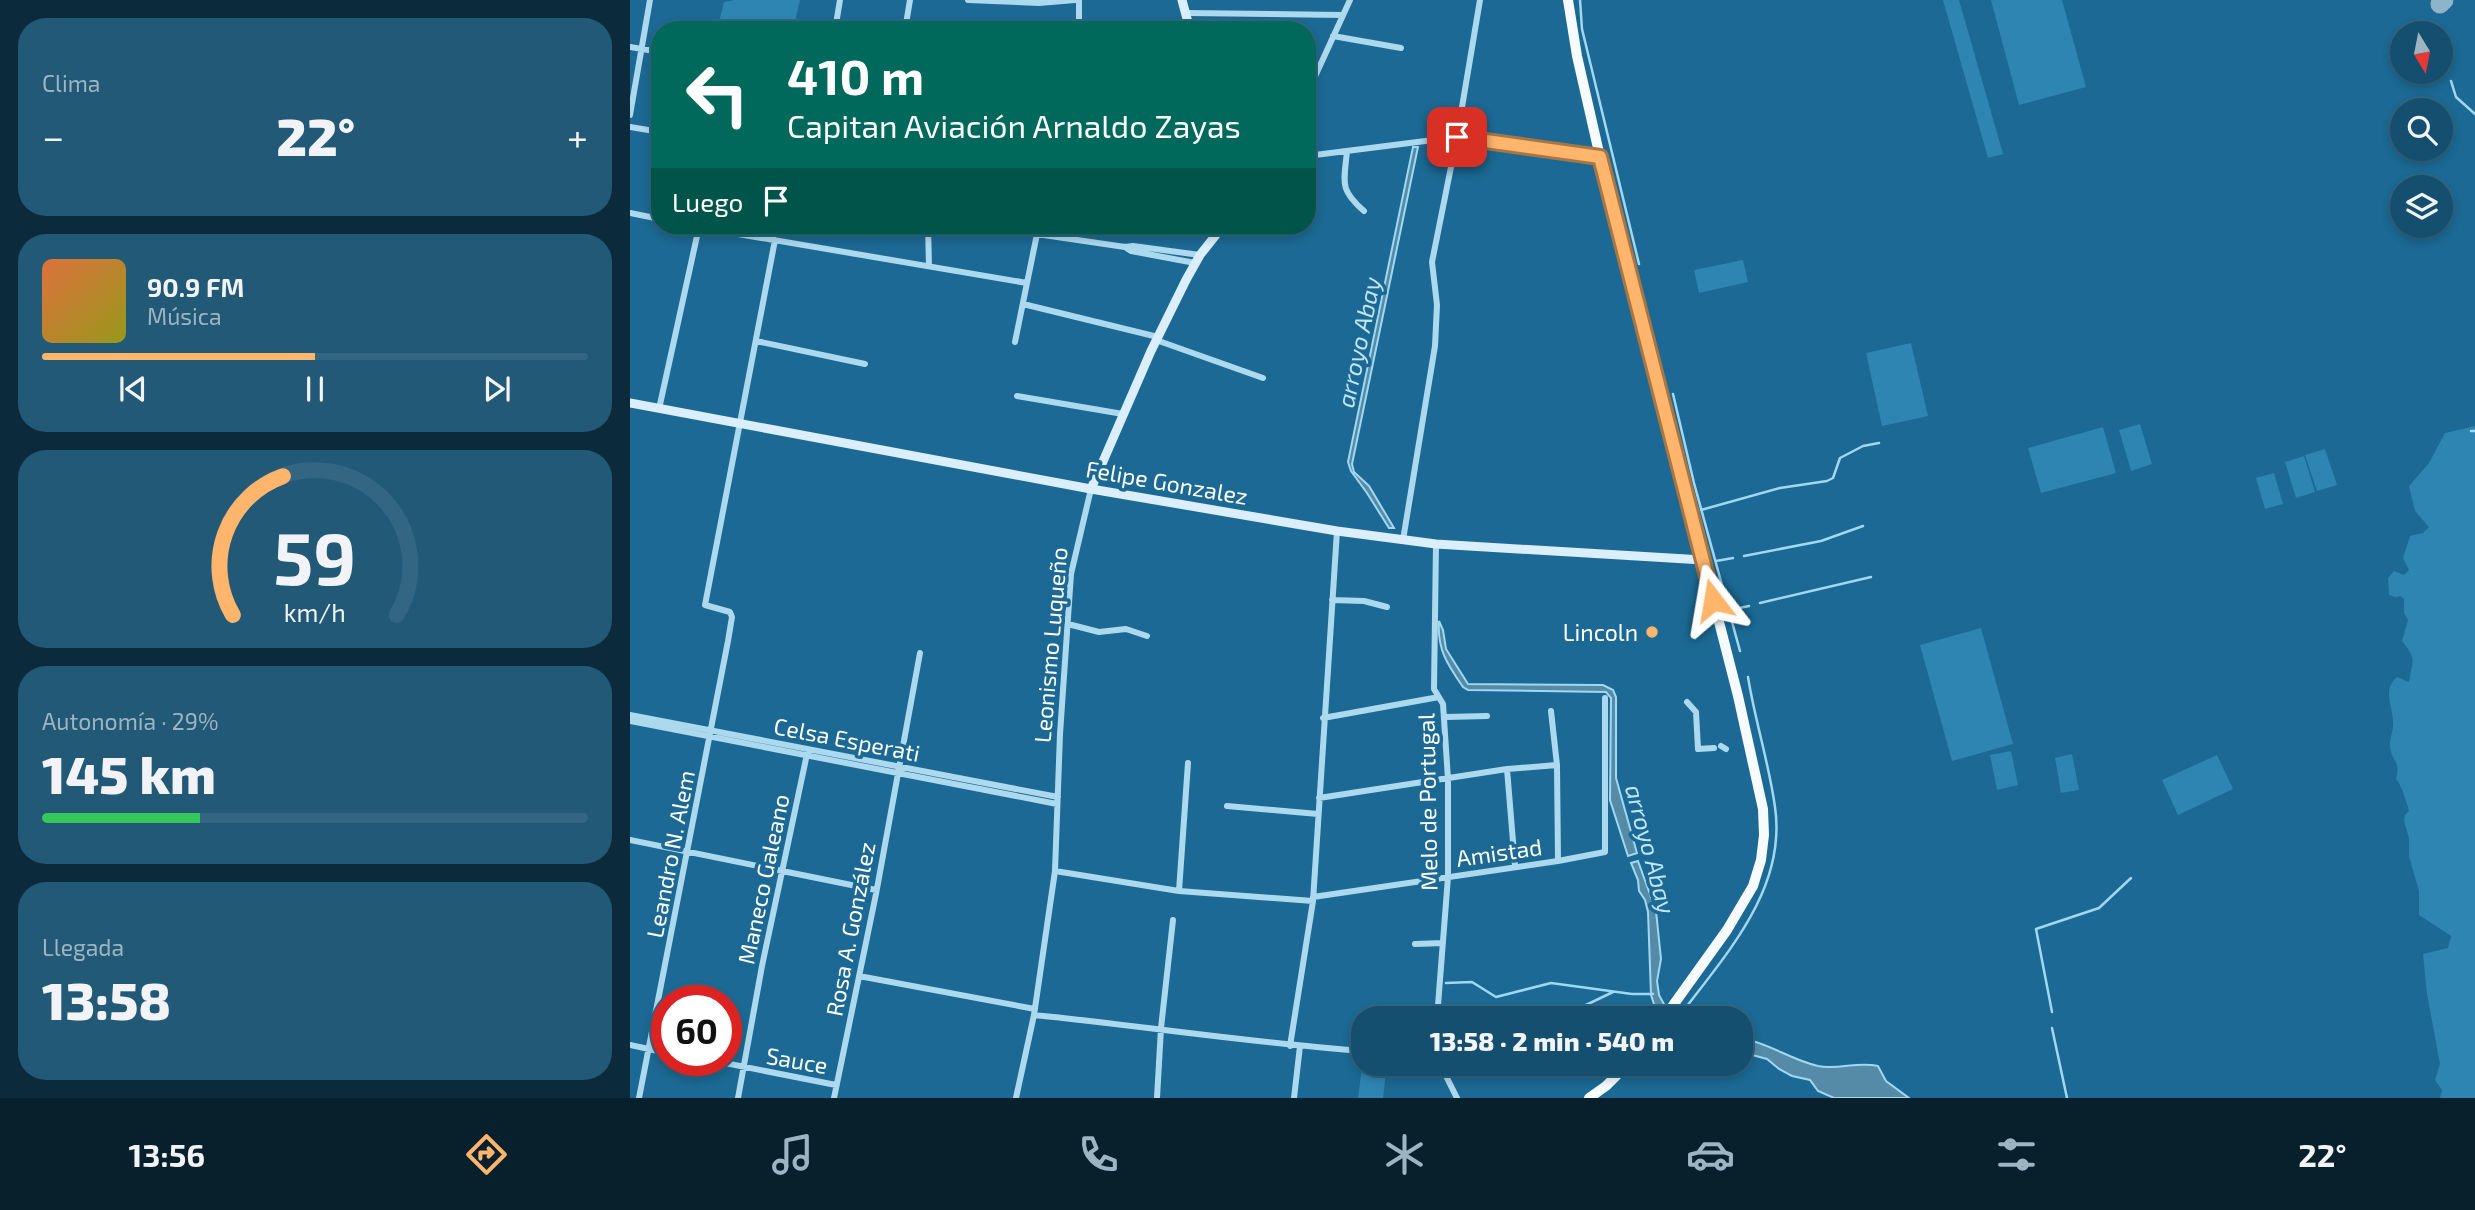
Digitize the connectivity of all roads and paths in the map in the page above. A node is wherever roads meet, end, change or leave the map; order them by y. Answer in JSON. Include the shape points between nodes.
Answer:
{"nodes":[{"id":1,"x":650,"y":0,"type":"edge"},
{"id":2,"x":840,"y":0,"type":"edge"},
{"id":3,"x":910,"y":0,"type":"edge"},
{"id":4,"x":968,"y":0,"type":"edge"},
{"id":5,"x":1077,"y":0,"type":"edge"},
{"id":6,"x":1182,"y":0,"type":"edge"},
{"id":7,"x":1350,"y":0,"type":"edge"},
{"id":8,"x":1480,"y":0,"type":"edge"},
{"id":9,"x":1568,"y":0,"type":"edge"},
{"id":10,"x":1186,"y":13,"type":"junction"},
{"id":11,"x":1342,"y":15,"type":"junction"},
{"id":12,"x":836,"y":21,"type":"edge"},
{"id":13,"x":906,"y":21,"type":"edge"},
{"id":14,"x":1078,"y":21,"type":"edge"},
{"id":15,"x":1188,"y":21,"type":"edge"},
{"id":16,"x":1333,"y":36,"type":"junction"},
{"id":17,"x":630,"y":47,"type":"edge"},
{"id":18,"x":1401,"y":48,"type":"dead end"},
{"id":19,"x":642,"y":49,"type":"junction"},
{"id":20,"x":651,"y":50,"type":"edge"},
{"id":21,"x":1316,"y":74,"type":"edge"},
{"id":22,"x":630,"y":115,"type":"edge"},
{"id":23,"x":630,"y":127,"type":"edge"},
{"id":24,"x":651,"y":130,"type":"edge"},
{"id":25,"x":1457,"y":137,"type":"junction"},
{"id":26,"x":1347,"y":151,"type":"junction"},
{"id":27,"x":1316,"y":155,"type":"edge"},
{"id":28,"x":1600,"y":157,"type":"junction"},
{"id":29,"x":1364,"y":211,"type":"dead end"},
{"id":30,"x":630,"y":213,"type":"edge"},
{"id":31,"x":651,"y":217,"type":"edge"},
{"id":32,"x":693,"y":235,"type":"edge"},
{"id":33,"x":744,"y":235,"type":"edge"},
{"id":34,"x":928,"y":235,"type":"edge"},
{"id":35,"x":1037,"y":235,"type":"edge"},
{"id":36,"x":1044,"y":235,"type":"edge"},
{"id":37,"x":1216,"y":235,"type":"edge"},
{"id":38,"x":775,"y":240,"type":"junction"},
{"id":39,"x":1198,"y":259,"type":"junction"},
{"id":40,"x":929,"y":266,"type":"junction"},
{"id":41,"x":1027,"y":283,"type":"junction"},
{"id":42,"x":1023,"y":304,"type":"junction"},
{"id":43,"x":1157,"y":339,"type":"junction"},
{"id":44,"x":756,"y":341,"type":"junction"},
{"id":45,"x":1015,"y":342,"type":"dead end"},
{"id":46,"x":865,"y":364,"type":"dead end"},
{"id":47,"x":1263,"y":378,"type":"dead end"},
{"id":48,"x":1017,"y":396,"type":"dead end"},
{"id":49,"x":630,"y":403,"type":"edge"},
{"id":50,"x":659,"y":409,"type":"junction"},
{"id":51,"x":1124,"y":414,"type":"junction"},
{"id":52,"x":740,"y":424,"type":"junction"},
{"id":53,"x":1091,"y":489,"type":"junction"},
{"id":54,"x":1337,"y":531,"type":"junction"},
{"id":55,"x":1403,"y":540,"type":"junction"},
{"id":56,"x":1436,"y":544,"type":"junction"},
{"id":57,"x":1703,"y":560,"type":"junction"},
{"id":58,"x":1332,"y":600,"type":"junction"},
{"id":59,"x":1387,"y":607,"type":"dead end"},
{"id":60,"x":1068,"y":624,"type":"junction"},
{"id":61,"x":1147,"y":636,"type":"dead end"},
{"id":62,"x":920,"y":653,"type":"dead end"},
{"id":63,"x":1439,"y":697,"type":"junction"},
{"id":64,"x":1605,"y":698,"type":"dead end"},
{"id":65,"x":1687,"y":702,"type":"dead end"},
{"id":66,"x":1551,"y":711,"type":"dead end"},
{"id":67,"x":630,"y":715,"type":"edge"},
{"id":68,"x":1487,"y":716,"type":"dead end"},
{"id":69,"x":1445,"y":717,"type":"junction"},
{"id":70,"x":1323,"y":718,"type":"junction"},
{"id":71,"x":630,"y":721,"type":"edge"},
{"id":72,"x":712,"y":734,"type":"junction"},
{"id":73,"x":1716,"y":748,"type":"dead end"},
{"id":74,"x":807,"y":752,"type":"junction"},
{"id":75,"x":1188,"y":763,"type":"dead end"},
{"id":76,"x":1557,"y":765,"type":"junction"},
{"id":77,"x":1507,"y":769,"type":"junction"},
{"id":78,"x":897,"y":770,"type":"junction"},
{"id":79,"x":1448,"y":779,"type":"junction"},
{"id":80,"x":1319,"y":798,"type":"junction"},
{"id":81,"x":1057,"y":800,"type":"junction"},
{"id":82,"x":1227,"y":806,"type":"dead end"},
{"id":83,"x":1318,"y":814,"type":"junction"},
{"id":84,"x":630,"y":840,"type":"edge"},
{"id":85,"x":688,"y":853,"type":"junction"},
{"id":86,"x":1558,"y":861,"type":"junction"},
{"id":87,"x":1515,"y":866,"type":"junction"},
{"id":88,"x":783,"y":871,"type":"junction"},
{"id":89,"x":1055,"y":871,"type":"junction"},
{"id":90,"x":1448,"y":877,"type":"junction"},
{"id":91,"x":876,"y":890,"type":"junction"},
{"id":92,"x":1179,"y":891,"type":"junction"},
{"id":93,"x":1313,"y":899,"type":"junction"},
{"id":94,"x":1173,"y":920,"type":"dead end"},
{"id":95,"x":1443,"y":943,"type":"junction"},
{"id":96,"x":1415,"y":944,"type":"dead end"},
{"id":97,"x":859,"y":976,"type":"junction"},
{"id":98,"x":1438,"y":1006,"type":"edge"},
{"id":99,"x":1674,"y":1006,"type":"edge"},
{"id":100,"x":1034,"y":1012,"type":"junction"},
{"id":101,"x":1161,"y":1028,"type":"junction"},
{"id":102,"x":630,"y":1045,"type":"edge"},
{"id":103,"x":1290,"y":1046,"type":"junction"},
{"id":104,"x":1300,"y":1046,"type":"junction"},
{"id":105,"x":649,"y":1049,"type":"junction"},
{"id":106,"x":1351,"y":1050,"type":"edge"},
{"id":107,"x":743,"y":1068,"type":"junction"},
{"id":108,"x":1446,"y":1076,"type":"edge"},
{"id":109,"x":1616,"y":1076,"type":"edge"},
{"id":110,"x":836,"y":1084,"type":"junction"},
{"id":111,"x":1606,"y":1086,"type":"junction"},
{"id":112,"x":639,"y":1098,"type":"edge"},
{"id":113,"x":737,"y":1098,"type":"edge"},
{"id":114,"x":834,"y":1098,"type":"edge"},
{"id":115,"x":1016,"y":1098,"type":"edge"},
{"id":116,"x":1157,"y":1098,"type":"edge"},
{"id":117,"x":1294,"y":1098,"type":"edge"},
{"id":118,"x":1457,"y":1098,"type":"edge"},
{"id":119,"x":1589,"y":1098,"type":"edge"},
{"id":120,"x":1602,"y":1098,"type":"edge"}],
"edges":[{"from":1,"to":19,"type":"street"},
{"from":2,"to":12,"type":"street"},
{"from":3,"to":13,"type":"street"},
{"from":4,"to":5,"type":"street"},
{"from":5,"to":14,"type":"street"},
{"from":6,"to":10,"type":"street"},
{"from":7,"to":11,"type":"street"},
{"from":8,"to":25,"type":"street"},
{"from":9,"to":28,"type":"main road"},
{"from":10,"to":11,"type":"street"},
{"from":10,"to":15,"type":"street"},
{"from":11,"to":16,"type":"street"},
{"from":16,"to":18,"type":"street"},
{"from":16,"to":21,"type":"street"},
{"from":17,"to":19,"type":"street"},
{"from":19,"to":20,"type":"street"},
{"from":19,"to":22,"type":"street"},
{"from":23,"to":24,"type":"street"},
{"from":25,"to":26,"type":"street"},
{"from":25,"to":28,"type":"street"},
{"from":25,"to":55,"type":"street","via":[[1432,262],[1435,346]]},
{"from":26,"to":27,"type":"street"},
{"from":26,"to":29,"type":"street","via":[[1346,192]]},
{"from":28,"to":57,"type":"main road"},
{"from":30,"to":31,"type":"street"},
{"from":32,"to":50,"type":"street"},
{"from":33,"to":38,"type":"street"},
{"from":34,"to":40,"type":"street"},
{"from":35,"to":41,"type":"street"},
{"from":36,"to":39,"type":"street"},
{"from":37,"to":39,"type":"street","name":"Leonismo Luqueño"},
{"from":38,"to":40,"type":"street"},
{"from":38,"to":44,"type":"street"},
{"from":39,"to":43,"type":"street","name":"Leonismo Luqueño"},
{"from":40,"to":41,"type":"street"},
{"from":41,"to":42,"type":"street"},
{"from":42,"to":43,"type":"street"},
{"from":42,"to":45,"type":"street"},
{"from":43,"to":47,"type":"street"},
{"from":43,"to":51,"type":"street","name":"Leonismo Luqueño"},
{"from":44,"to":46,"type":"street"},
{"from":44,"to":52,"type":"street"},
{"from":48,"to":51,"type":"street"},
{"from":49,"to":50,"type":"street","name":"Felipe Gonzalez"},
{"from":50,"to":52,"type":"street","name":"Felipe Gonzalez"},
{"from":51,"to":53,"type":"street","name":"Leonismo Luqueño"},
{"from":52,"to":53,"type":"street","name":"Felipe Gonzalez"},
{"from":52,"to":72,"type":"street","name":"Leandro N. Alem","via":[[705,605],[729,611],[731,616]]},
{"from":53,"to":54,"type":"street","name":"Felipe Gonzalez"},
{"from":53,"to":60,"type":"street","name":"Leonismo Luqueño","via":[[1072,574]]},
{"from":54,"to":55,"type":"street","name":"Felipe Gonzalez"},
{"from":54,"to":58,"type":"street"},
{"from":55,"to":56,"type":"street","name":"Felipe Gonzalez"},
{"from":56,"to":57,"type":"street","name":"Felipe Gonzalez"},
{"from":56,"to":63,"type":"street","name":"Melo de Portugal","via":[[1434,689]]},
{"from":57,"to":99,"type":"main road","via":[[1759,781],[1764,835],[1753,886]]},
{"from":58,"to":59,"type":"street"},
{"from":58,"to":70,"type":"street"},
{"from":60,"to":61,"type":"street","via":[[1099,632],[1126,629]]},
{"from":60,"to":81,"type":"street","name":"Leonismo Luqueño"},
{"from":62,"to":78,"type":"street","name":"Rosa A. González"},
{"from":63,"to":69,"type":"street","name":"Melo de Portugal"},
{"from":63,"to":70,"type":"street"},
{"from":64,"to":86,"type":"street","name":"Amistad","via":[[1607,850]]},
{"from":65,"to":73,"type":"street","via":[[1696,712],[1697,738]]},
{"from":66,"to":76,"type":"street"},
{"from":67,"to":72,"type":"street","name":"Celsa Esperati"},
{"from":68,"to":69,"type":"street"},
{"from":69,"to":79,"type":"street","name":"Melo de Portugal"},
{"from":70,"to":80,"type":"street"},
{"from":71,"to":72,"type":"street","name":"Celsa Esperati"},
{"from":72,"to":74,"type":"street","name":"Celsa Esperati"},
{"from":72,"to":85,"type":"street","name":"Leandro N. Alem"},
{"from":74,"to":78,"type":"street","name":"Celsa Esperati"},
{"from":74,"to":88,"type":"street","name":"Maneco Galeano"},
{"from":75,"to":92,"type":"street"},
{"from":76,"to":77,"type":"street"},
{"from":76,"to":86,"type":"street"},
{"from":77,"to":79,"type":"street"},
{"from":77,"to":87,"type":"street"},
{"from":78,"to":81,"type":"street","name":"Celsa Esperati"},
{"from":78,"to":91,"type":"street","name":"Rosa A. González"},
{"from":79,"to":80,"type":"street"},
{"from":79,"to":90,"type":"street","name":"Melo de Portugal"},
{"from":80,"to":83,"type":"street"},
{"from":81,"to":89,"type":"street","name":"Leonismo Luqueño"},
{"from":82,"to":83,"type":"street"},
{"from":83,"to":93,"type":"street"},
{"from":84,"to":85,"type":"street"},
{"from":85,"to":88,"type":"street"},
{"from":85,"to":105,"type":"street","name":"Leandro N. Alem"},
{"from":86,"to":87,"type":"street","name":"Amistad"},
{"from":87,"to":90,"type":"street","name":"Amistad"},
{"from":88,"to":91,"type":"street"},
{"from":88,"to":107,"type":"street","name":"Maneco Galeano"},
{"from":89,"to":92,"type":"street","name":"Amistad"},
{"from":89,"to":100,"type":"street","name":"Leonismo Luqueño"},
{"from":90,"to":93,"type":"street","name":"Amistad"},
{"from":90,"to":95,"type":"street","name":"Melo de Portugal"},
{"from":91,"to":97,"type":"street","name":"Rosa A. González"},
{"from":92,"to":93,"type":"street","name":"Amistad"},
{"from":93,"to":103,"type":"street"},
{"from":94,"to":101,"type":"street"},
{"from":95,"to":96,"type":"street"},
{"from":95,"to":98,"type":"street","name":"Melo de Portugal"},
{"from":97,"to":100,"type":"street"},
{"from":97,"to":110,"type":"street","name":"Rosa A. González"},
{"from":100,"to":101,"type":"street"},
{"from":100,"to":115,"type":"street","name":"Leonismo Luqueño"},
{"from":101,"to":103,"type":"street"},
{"from":101,"to":116,"type":"street"},
{"from":102,"to":105,"type":"street"},
{"from":103,"to":104,"type":"street"},
{"from":104,"to":106,"type":"street"},
{"from":104,"to":117,"type":"street"},
{"from":105,"to":112,"type":"street","name":"Leandro N. Alem"},
{"from":107,"to":110,"type":"street","name":"Sauce"},
{"from":107,"to":113,"type":"street","name":"Maneco Galeano"},
{"from":108,"to":118,"type":"street"},
{"from":109,"to":111,"type":"main road"},
{"from":110,"to":114,"type":"street","name":"Rosa A. González"},
{"from":111,"to":119,"type":"main road"},
{"from":111,"to":120,"type":"main road"}]}
